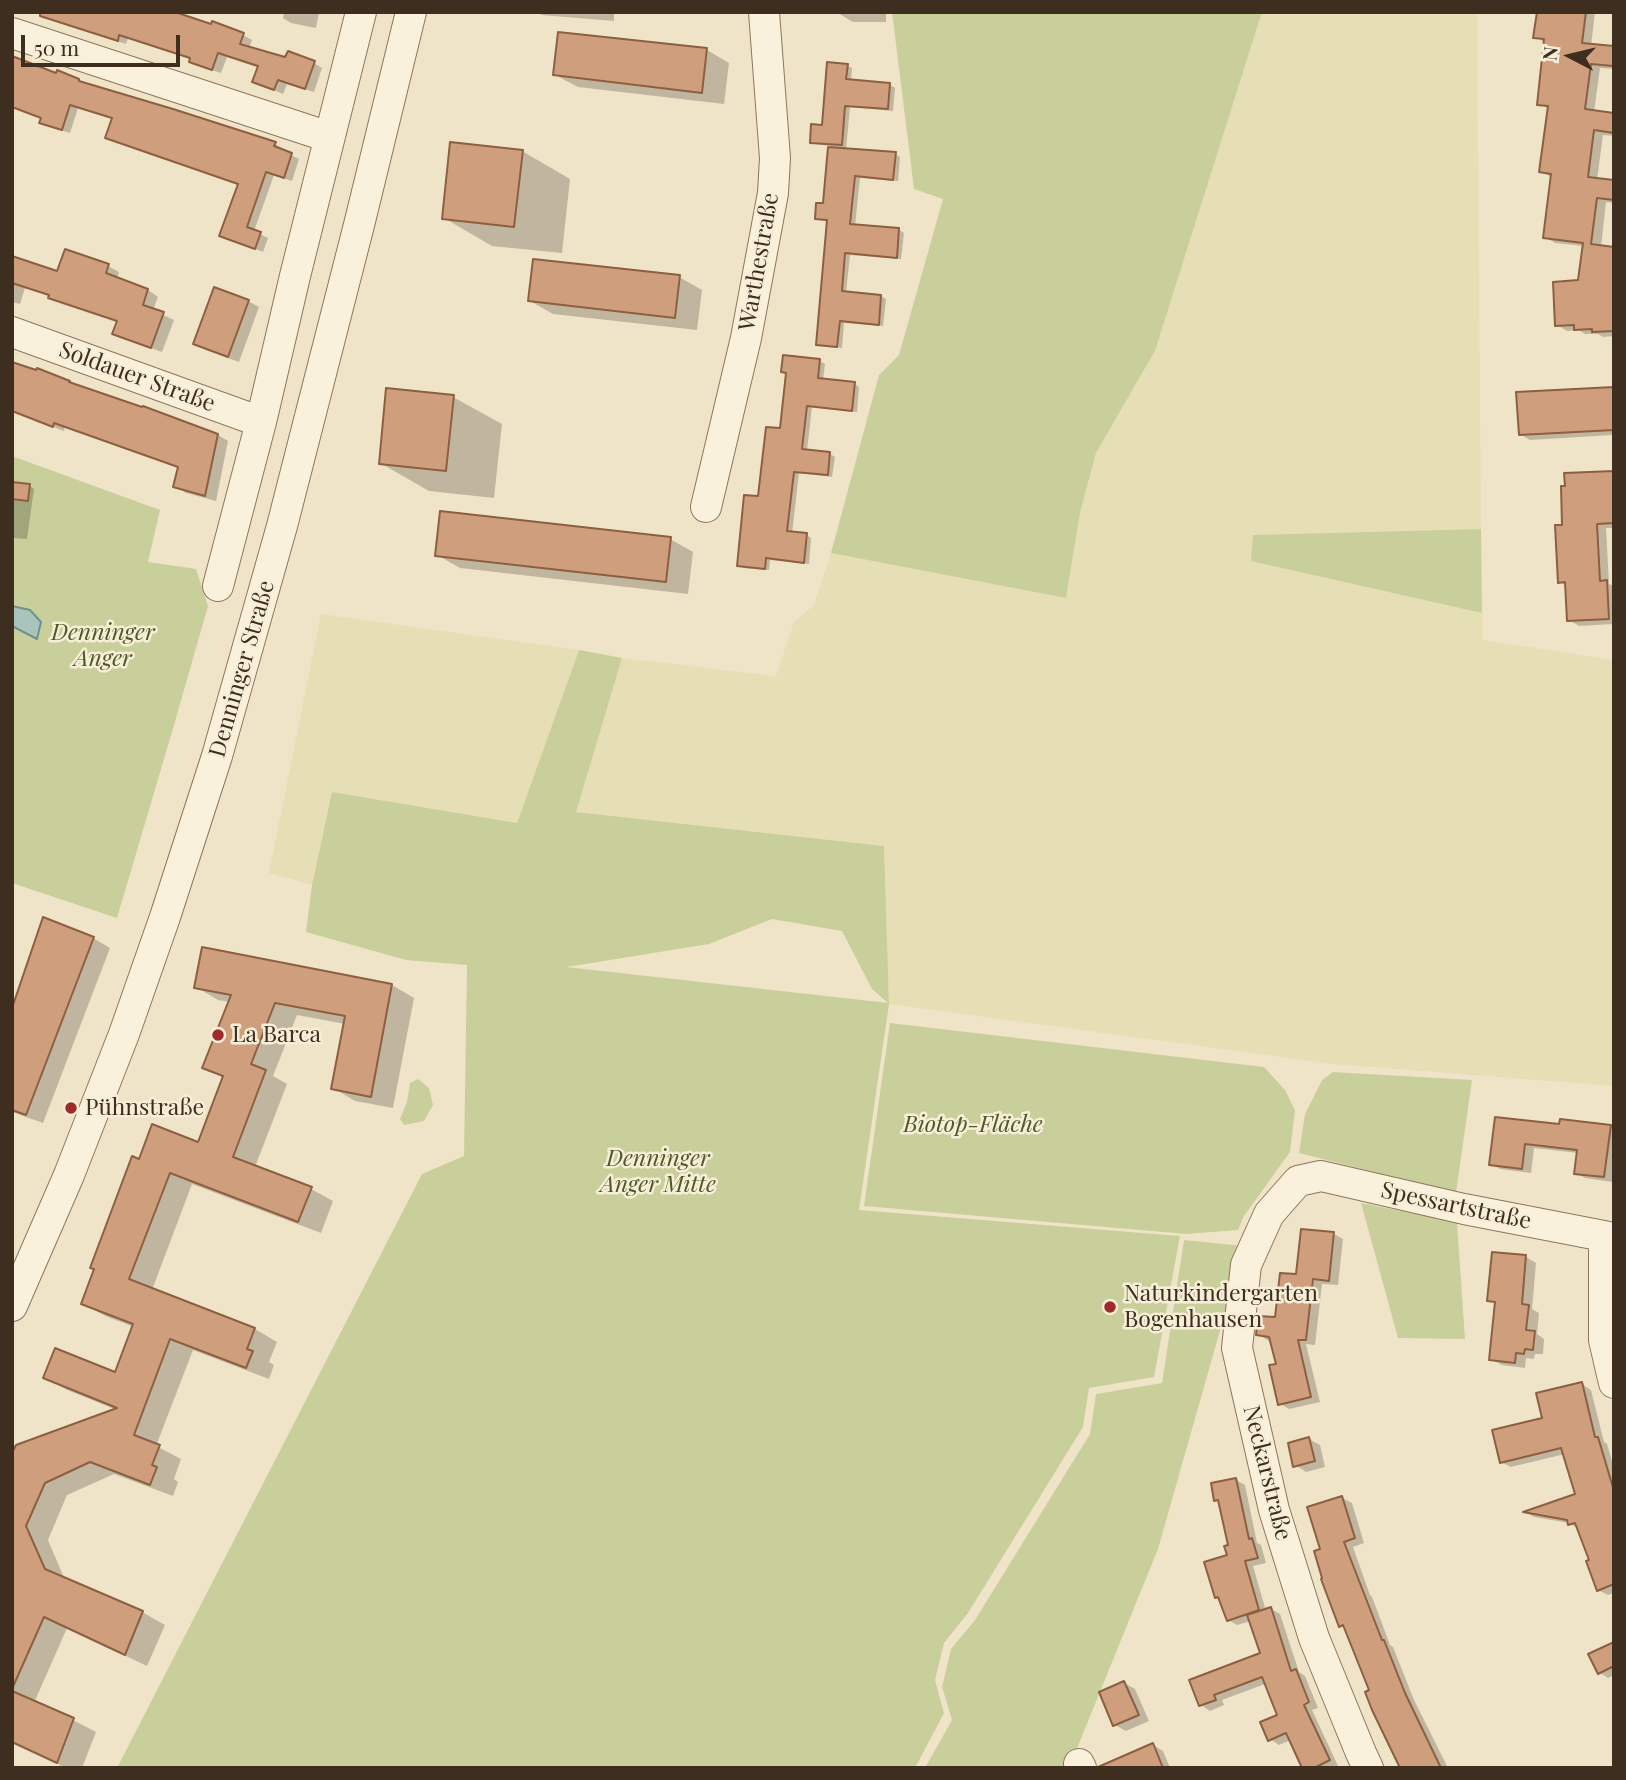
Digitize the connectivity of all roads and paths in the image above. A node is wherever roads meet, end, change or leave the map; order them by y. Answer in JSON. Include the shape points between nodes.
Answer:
{"nodes":[{"id":1,"x":361,"y":12,"type":"edge"},
{"id":2,"x":411,"y":12,"type":"edge"},
{"id":3,"x":764,"y":12,"type":"edge"},
{"id":4,"x":12,"y":33,"type":"edge"},
{"id":5,"x":329,"y":138,"type":"junction"},
{"id":6,"x":12,"y":332,"type":"edge"},
{"id":7,"x":261,"y":422,"type":"junction"},
{"id":8,"x":706,"y":507,"type":"dead end"},
{"id":9,"x":218,"y":586,"type":"dead end"},
{"id":10,"x":1298,"y":1181,"type":"joint"},
{"id":11,"x":1609,"y":1238,"type":"edge"},
{"id":12,"x":12,"y":1306,"type":"edge"},
{"id":13,"x":1614,"y":1382,"type":"edge"},
{"id":14,"x":1368,"y":1768,"type":"edge"}],
"edges":[{"from":1,"to":5,"type":"street","name":"Denninger Straße"},
{"from":2,"to":12,"type":"street","name":"Denninger Straße","via":[[282,526],[217,756],[134,1009]]},
{"from":3,"to":8,"type":"street","name":"Warthestraße","via":[[775,158],[773,193],[746,338]]},
{"from":4,"to":5,"type":"street"},
{"from":5,"to":7,"type":"street","name":"Denninger Straße"},
{"from":6,"to":7,"type":"street","name":"Soldauer Straße"},
{"from":7,"to":9,"type":"street","name":"Denninger Straße"},
{"from":10,"to":11,"type":"street","name":"Spessartstraße","via":[[1321,1176]]},
{"from":10,"to":14,"type":"street","name":"Neckarstraße","via":[[1269,1214],[1245,1265],[1237,1348],[1274,1510],[1302,1600]]},
{"from":11,"to":13,"type":"street","via":[[1604,1340]]}]}
